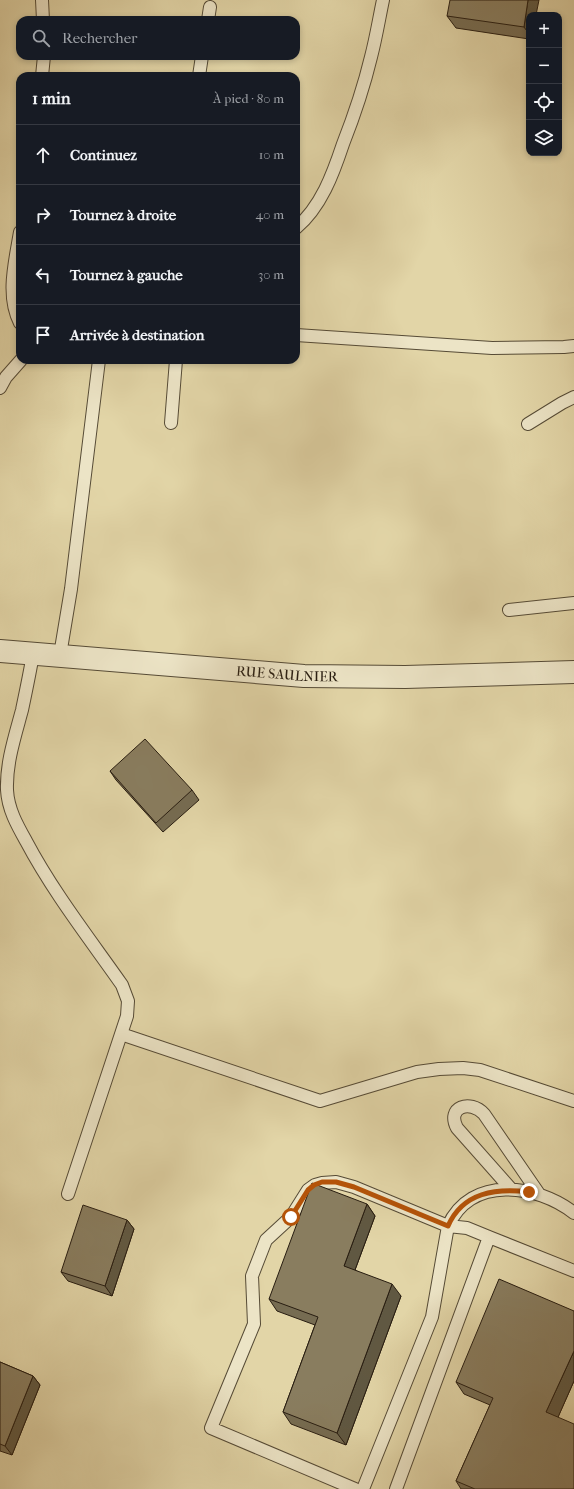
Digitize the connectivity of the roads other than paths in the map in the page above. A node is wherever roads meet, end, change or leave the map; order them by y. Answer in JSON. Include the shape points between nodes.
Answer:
{"nodes":[{"id":1,"x":42,"y":0,"type":"edge"},
{"id":2,"x":383,"y":0,"type":"edge"},
{"id":3,"x":210,"y":7,"type":"dead end"},
{"id":4,"x":43,"y":16,"type":"edge"},
{"id":5,"x":209,"y":16,"type":"edge"},
{"id":6,"x":44,"y":60,"type":"edge"},
{"id":7,"x":201,"y":60,"type":"edge"},
{"id":8,"x":42,"y":72,"type":"edge"},
{"id":9,"x":200,"y":72,"type":"edge"},
{"id":10,"x":300,"y":224,"type":"edge"},
{"id":11,"x":16,"y":265,"type":"edge"},
{"id":12,"x":16,"y":315,"type":"edge"},
{"id":13,"x":300,"y":335,"type":"edge"},
{"id":14,"x":574,"y":346,"type":"edge"},
{"id":15,"x":17,"y":364,"type":"edge"},
{"id":16,"x":99,"y":364,"type":"edge"},
{"id":17,"x":176,"y":364,"type":"edge"},
{"id":18,"x":0,"y":388,"type":"edge"},
{"id":19,"x":574,"y":397,"type":"edge"},
{"id":20,"x":171,"y":423,"type":"dead end"},
{"id":21,"x":528,"y":424,"type":"dead end"},
{"id":22,"x":574,"y":603,"type":"edge"},
{"id":23,"x":509,"y":610,"type":"dead end"},
{"id":24,"x":0,"y":650,"type":"edge"},
{"id":25,"x":33,"y":654,"type":"junction"},
{"id":26,"x":60,"y":655,"type":"junction"},
{"id":27,"x":574,"y":672,"type":"edge"},
{"id":28,"x":121,"y":1034,"type":"junction"},
{"id":29,"x":574,"y":1101,"type":"edge"},
{"id":30,"x":511,"y":1189,"type":"junction"},
{"id":31,"x":68,"y":1194,"type":"dead end"},
{"id":32,"x":539,"y":1194,"type":"junction"},
{"id":33,"x":574,"y":1213,"type":"edge"},
{"id":34,"x":448,"y":1226,"type":"junction"},
{"id":35,"x":489,"y":1237,"type":"junction"},
{"id":36,"x":574,"y":1271,"type":"edge"},
{"id":37,"x":355,"y":1489,"type":"edge"},
{"id":38,"x":363,"y":1489,"type":"edge"},
{"id":39,"x":396,"y":1489,"type":"edge"}],
"edges":[{"from":1,"to":4,"type":"lane"},
{"from":2,"to":10,"type":"lane","via":[[371,58],[332,174],[319,200]]},
{"from":3,"to":5,"type":"lane"},
{"from":6,"to":8,"type":"lane"},
{"from":7,"to":9,"type":"lane"},
{"from":11,"to":12,"type":"lane","via":[[12,298]]},
{"from":13,"to":14,"type":"lane","via":[[492,348]]},
{"from":15,"to":18,"type":"lane"},
{"from":16,"to":26,"type":"lane","via":[[71,589]]},
{"from":17,"to":20,"type":"lane"},
{"from":19,"to":21,"type":"lane"},
{"from":22,"to":23,"type":"lane"},
{"from":24,"to":25,"type":"street","name":"RUE SAULNIER"},
{"from":25,"to":26,"type":"street","name":"RUE SAULNIER"},
{"from":25,"to":28,"type":"lane","via":[[7,777],[9,806],[45,875],[122,985],[128,1001],[127,1016]]},
{"from":26,"to":27,"type":"street","name":"RUE SAULNIER","via":[[304,676],[412,677]]},
{"from":28,"to":29,"type":"lane","via":[[320,1101],[417,1072],[463,1068],[480,1070]]},
{"from":28,"to":31,"type":"lane"},
{"from":30,"to":32,"type":"lane"},
{"from":30,"to":32,"type":"lane","via":[[454,1123],[456,1111],[462,1107],[469,1105],[478,1108],[484,1114]]},
{"from":30,"to":34,"type":"lane","via":[[496,1190],[465,1203],[457,1210]]},
{"from":32,"to":33,"type":"lane","via":[[563,1204]]},
{"from":34,"to":35,"type":"lane","via":[[467,1228]]},
{"from":34,"to":37,"type":"lane","via":[[354,1187],[336,1182],[322,1182],[308,1190],[291,1217],[266,1240],[252,1276],[254,1324],[211,1428]]},
{"from":34,"to":38,"type":"lane","via":[[432,1317]]},
{"from":35,"to":36,"type":"lane"},
{"from":35,"to":39,"type":"lane"}]}
